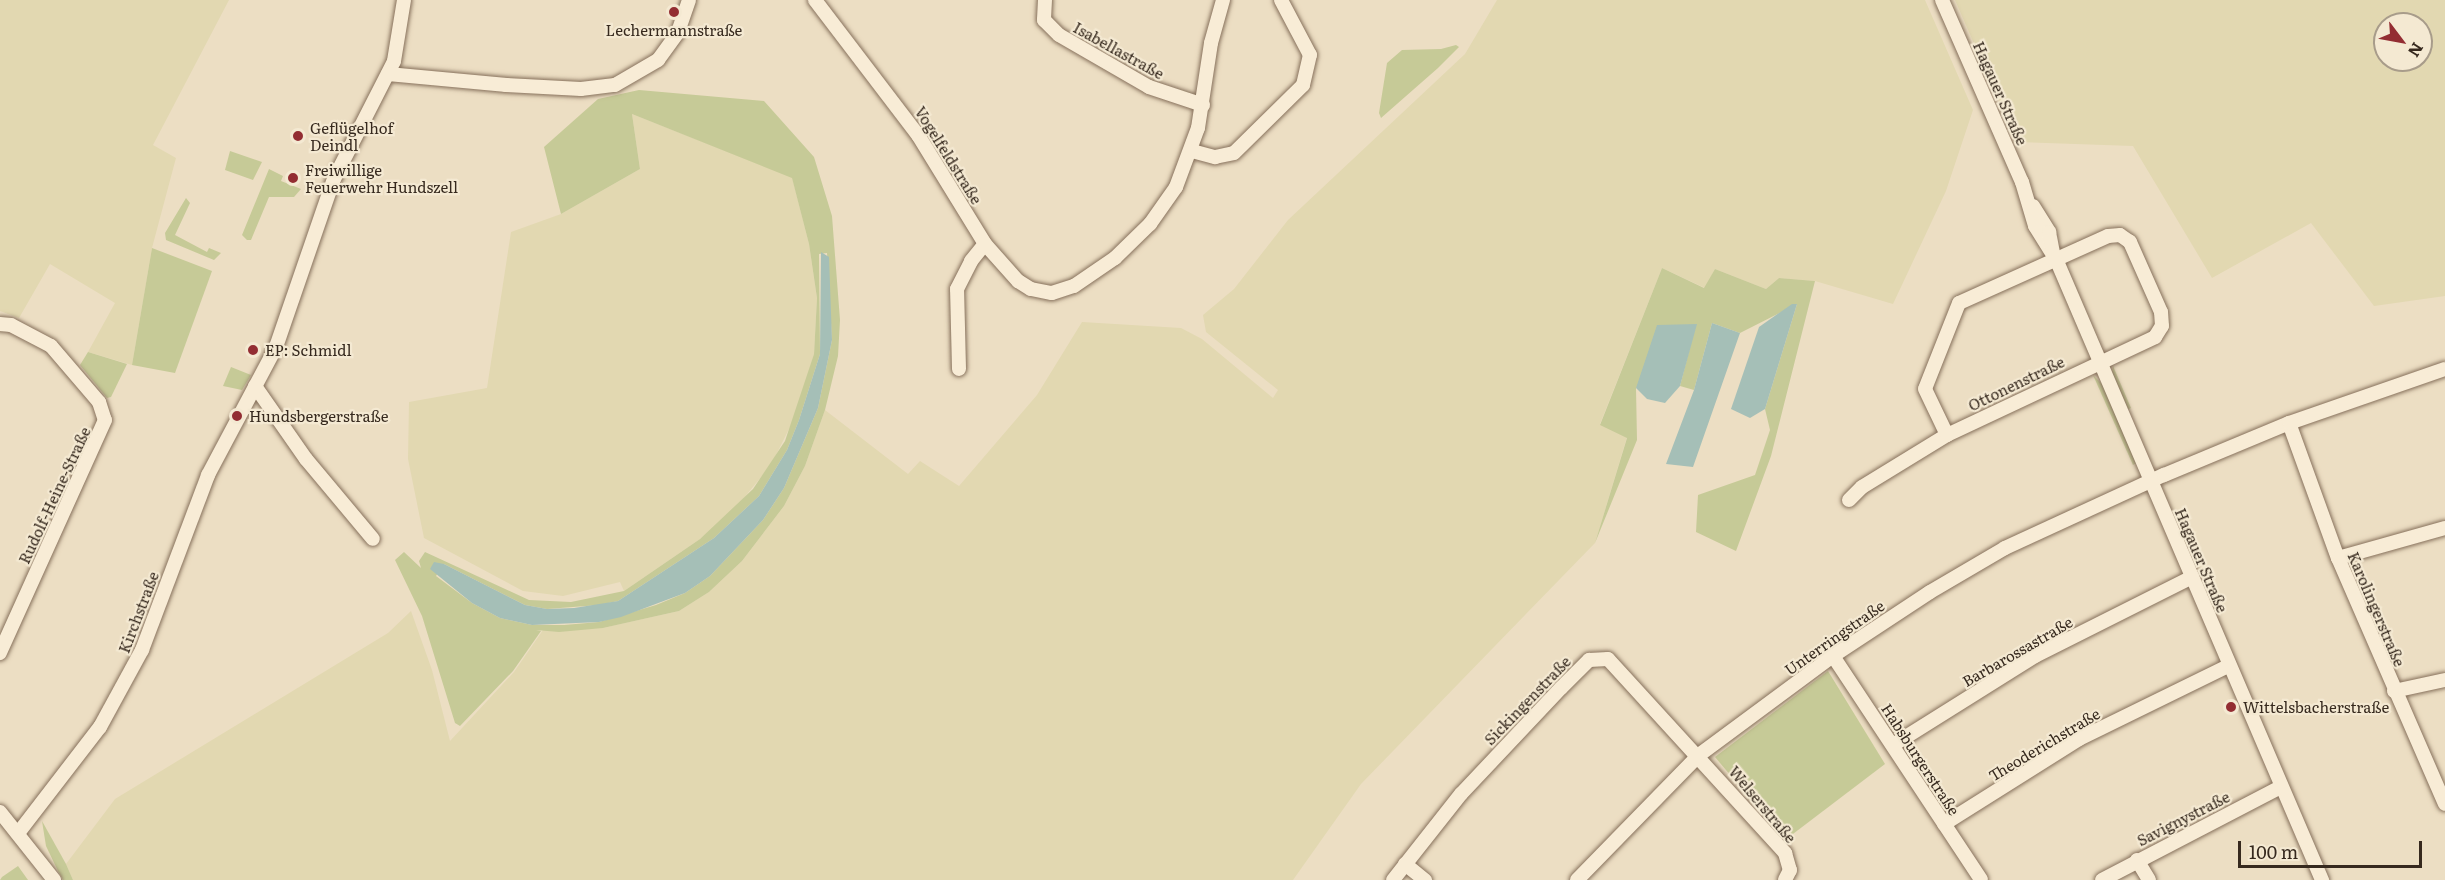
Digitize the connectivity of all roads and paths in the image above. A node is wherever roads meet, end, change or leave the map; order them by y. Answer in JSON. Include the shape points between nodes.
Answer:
{"nodes":[{"id":1,"x":404,"y":0,"type":"edge"},
{"id":2,"x":689,"y":0,"type":"edge"},
{"id":3,"x":815,"y":0,"type":"edge"},
{"id":4,"x":1045,"y":0,"type":"edge"},
{"id":5,"x":1223,"y":0,"type":"edge"},
{"id":6,"x":1281,"y":0,"type":"edge"},
{"id":7,"x":1942,"y":0,"type":"edge"},
{"id":8,"x":388,"y":74,"type":"junction"},
{"id":9,"x":1203,"y":105,"type":"junction"},
{"id":10,"x":1192,"y":151,"type":"junction"},
{"id":11,"x":985,"y":244,"type":"junction"},
{"id":12,"x":2054,"y":256,"type":"junction"},
{"id":13,"x":0,"y":324,"type":"edge"},
{"id":14,"x":2099,"y":362,"type":"junction"},
{"id":15,"x":959,"y":369,"type":"dead end"},
{"id":16,"x":2445,"y":369,"type":"edge"},
{"id":17,"x":255,"y":386,"type":"junction"},
{"id":18,"x":2289,"y":423,"type":"junction"},
{"id":19,"x":1947,"y":435,"type":"junction"},
{"id":20,"x":2151,"y":481,"type":"junction"},
{"id":21,"x":1849,"y":500,"type":"dead end"},
{"id":22,"x":2445,"y":528,"type":"edge"},
{"id":23,"x":373,"y":539,"type":"dead end"},
{"id":24,"x":2338,"y":558,"type":"junction"},
{"id":25,"x":2192,"y":577,"type":"junction"},
{"id":26,"x":2,"y":645,"type":"edge"},
{"id":27,"x":1833,"y":656,"type":"junction"},
{"id":28,"x":2228,"y":666,"type":"junction"},
{"id":29,"x":2445,"y":680,"type":"edge"},
{"id":30,"x":2394,"y":691,"type":"junction"},
{"id":31,"x":1893,"y":745,"type":"junction"},
{"id":32,"x":1699,"y":755,"type":"junction"},
{"id":33,"x":2281,"y":787,"type":"junction"},
{"id":34,"x":2445,"y":804,"type":"edge"},
{"id":35,"x":0,"y":812,"type":"edge"},
{"id":36,"x":1944,"y":824,"type":"junction"},
{"id":37,"x":19,"y":832,"type":"junction"},
{"id":38,"x":2137,"y":860,"type":"junction"},
{"id":39,"x":1404,"y":864,"type":"junction"},
{"id":40,"x":54,"y":880,"type":"edge"},
{"id":41,"x":1393,"y":880,"type":"edge"},
{"id":42,"x":1425,"y":880,"type":"edge"},
{"id":43,"x":1577,"y":880,"type":"edge"},
{"id":44,"x":1785,"y":880,"type":"edge"},
{"id":45,"x":1981,"y":880,"type":"edge"},
{"id":46,"x":2102,"y":880,"type":"edge"},
{"id":47,"x":2149,"y":880,"type":"edge"},
{"id":48,"x":2322,"y":880,"type":"edge"}],
"edges":[{"from":1,"to":8,"type":"street","name":"Kirchstraße","via":[[400,35]]},
{"from":2,"to":8,"type":"street","via":[[678,32],[658,60],[615,85],[516,86]]},
{"from":3,"to":11,"type":"street","name":"Vogelfeldstraße","via":[[918,135]]},
{"from":4,"to":9,"type":"street","name":"Isabellastraße","via":[[1044,20],[1059,35],[1149,87]]},
{"from":5,"to":9,"type":"street","via":[[1211,43]]},
{"from":6,"to":10,"type":"street","via":[[1310,55],[1303,85],[1234,153],[1215,157]]},
{"from":7,"to":12,"type":"street","name":"Hagauer Straße","via":[[2029,199],[2034,226]]},
{"from":8,"to":17,"type":"street","name":"Kirchstraße","via":[[334,178],[286,322]]},
{"from":9,"to":10,"type":"street"},
{"from":10,"to":11,"type":"street","name":"Vogelfeldstraße","via":[[1176,187],[1150,224],[1115,258],[1074,286],[1052,293],[1031,289],[1018,281]]},
{"from":11,"to":15,"type":"street","via":[[957,288]]},
{"from":12,"to":14,"type":"street","name":"Hagauer Straße"},
{"from":12,"to":14,"type":"street","name":"Ottonenstraße","via":[[2108,236],[2126,238],[2161,312],[2162,326],[2155,337]]},
{"from":12,"to":19,"type":"street","via":[[1966,298],[1956,307],[1924,389]]},
{"from":13,"to":26,"type":"street","name":"Rudolf-Heine-Straße","via":[[11,325],[51,346],[99,402],[105,420]]},
{"from":14,"to":19,"type":"street","name":"Ottonenstraße"},
{"from":14,"to":20,"type":"street","name":"Hagauer Straße"},
{"from":16,"to":18,"type":"street"},
{"from":17,"to":23,"type":"street","via":[[306,459]]},
{"from":17,"to":37,"type":"street","name":"Kirchstraße","via":[[208,475],[130,675],[80,756]]},
{"from":18,"to":20,"type":"street"},
{"from":18,"to":24,"type":"street","name":"Karolingerstraße"},
{"from":19,"to":21,"type":"street","name":"Ottonenstraße","via":[[1862,487]]},
{"from":20,"to":25,"type":"street","name":"Hagauer Straße"},
{"from":20,"to":27,"type":"street","name":"Unterringstraße","via":[[2005,548]]},
{"from":22,"to":24,"type":"street"},
{"from":24,"to":30,"type":"street","name":"Karolingerstraße"},
{"from":25,"to":28,"type":"street","name":"Hagauer Straße"},
{"from":25,"to":31,"type":"street","name":"Barbarossastraße","via":[[2035,656]]},
{"from":27,"to":31,"type":"street","name":"Habsburgerstraße"},
{"from":27,"to":32,"type":"street","name":"Unterringstraße"},
{"from":28,"to":33,"type":"street","name":"Hagauer Straße"},
{"from":28,"to":36,"type":"street","name":"Theoderichstraße","via":[[2079,739]]},
{"from":29,"to":30,"type":"street"},
{"from":30,"to":34,"type":"street","name":"Karolingerstraße"},
{"from":31,"to":36,"type":"street","name":"Habsburgerstraße"},
{"from":32,"to":39,"type":"street","name":"Sickingenstraße","via":[[1624,672],[1608,659],[1589,660],[1461,794]]},
{"from":32,"to":43,"type":"street","name":"Unterringstraße"},
{"from":32,"to":44,"type":"street","name":"Welserstraße","via":[[1785,854],[1790,870]]},
{"from":33,"to":38,"type":"street","name":"Savignystraße"},
{"from":33,"to":48,"type":"street","name":"Hagauer Straße"},
{"from":35,"to":37,"type":"street"},
{"from":36,"to":45,"type":"street","name":"Habsburgerstraße"},
{"from":37,"to":40,"type":"street"},
{"from":38,"to":46,"type":"street","name":"Savignystraße"},
{"from":38,"to":47,"type":"street"},
{"from":39,"to":41,"type":"street","name":"Sickingenstraße"},
{"from":39,"to":42,"type":"street"}]}
